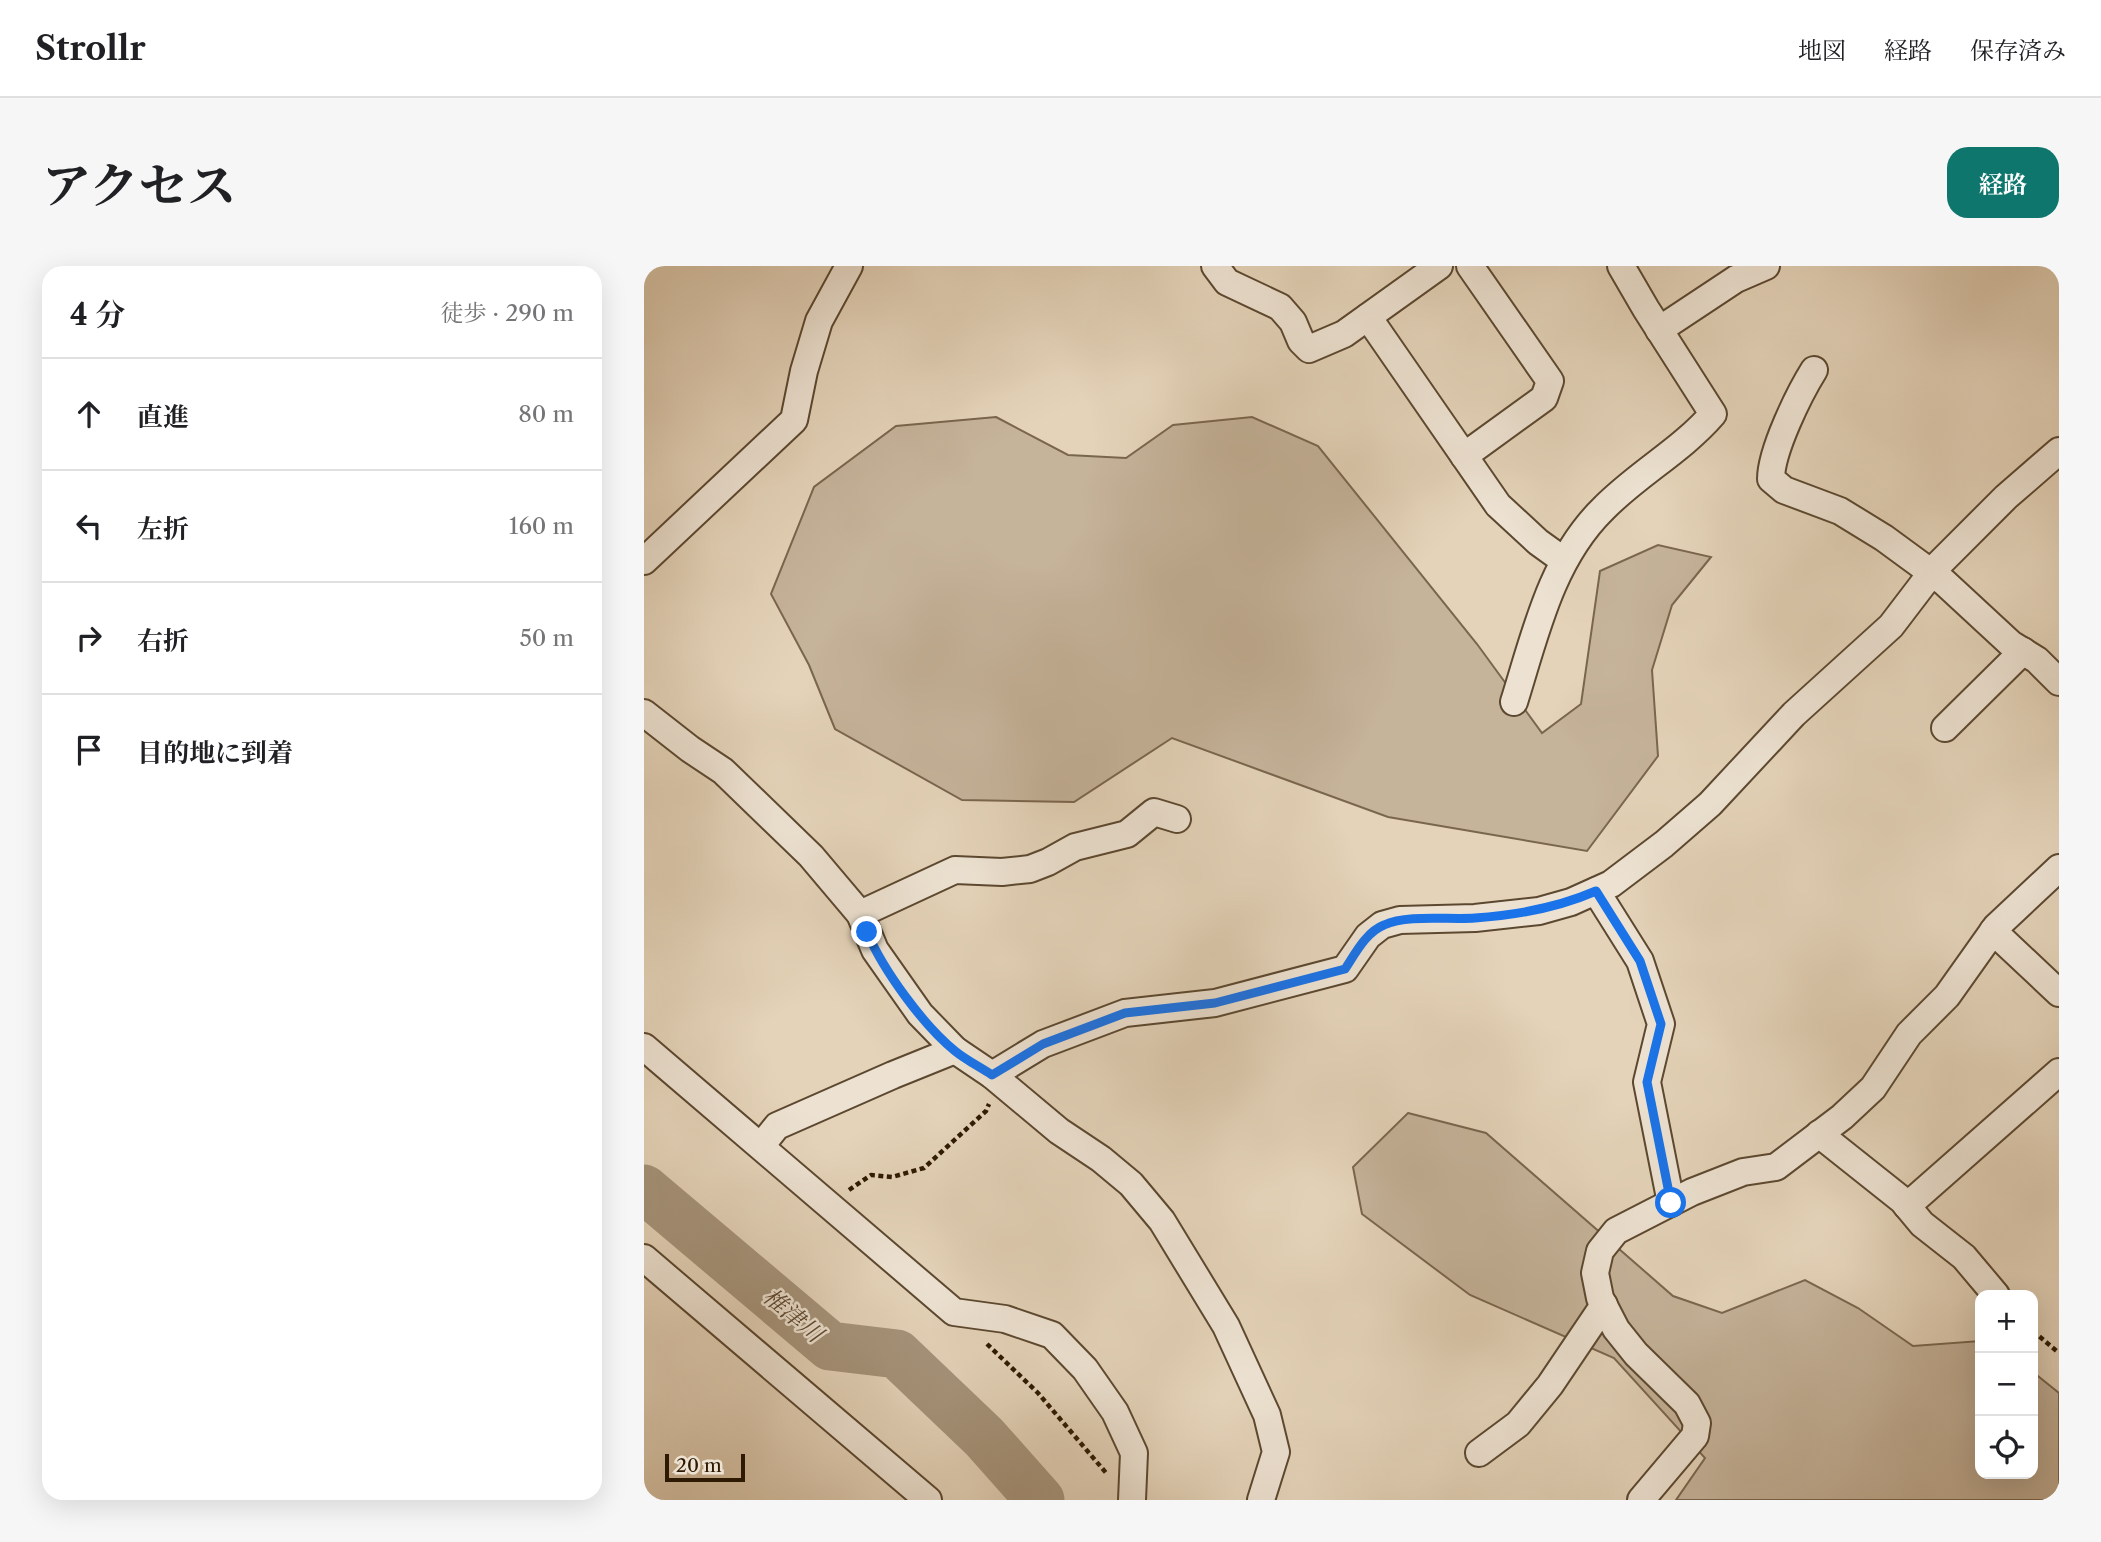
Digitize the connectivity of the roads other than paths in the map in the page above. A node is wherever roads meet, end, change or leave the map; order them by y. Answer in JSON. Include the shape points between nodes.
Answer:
{"nodes":[{"id":1,"x":849,"y":266,"type":"edge"},
{"id":2,"x":1215,"y":266,"type":"edge"},
{"id":3,"x":1439,"y":266,"type":"edge"},
{"id":4,"x":1469,"y":266,"type":"edge"},
{"id":5,"x":1621,"y":266,"type":"edge"},
{"id":6,"x":1748,"y":270,"type":"edge"},
{"id":7,"x":1368,"y":317,"type":"junction"},
{"id":8,"x":1660,"y":330,"type":"junction"},
{"id":9,"x":1814,"y":370,"type":"dead end"},
{"id":10,"x":2059,"y":451,"type":"edge"},
{"id":11,"x":1464,"y":456,"type":"junction"},
{"id":12,"x":1563,"y":560,"type":"junction"},
{"id":13,"x":644,"y":561,"type":"edge"},
{"id":14,"x":1930,"y":573,"type":"junction"},
{"id":15,"x":2023,"y":651,"type":"junction"},
{"id":16,"x":2059,"y":682,"type":"edge"},
{"id":17,"x":1514,"y":702,"type":"dead end"},
{"id":18,"x":644,"y":713,"type":"edge"},
{"id":19,"x":1945,"y":728,"type":"dead end"},
{"id":20,"x":1177,"y":819,"type":"dead end"},
{"id":21,"x":2059,"y":868,"type":"edge"},
{"id":22,"x":1596,"y":891,"type":"junction"},
{"id":23,"x":860,"y":914,"type":"junction"},
{"id":24,"x":1993,"y":931,"type":"junction"},
{"id":25,"x":2059,"y":993,"type":"edge"},
{"id":26,"x":644,"y":1047,"type":"edge"},
{"id":27,"x":955,"y":1050,"type":"junction"},
{"id":28,"x":2059,"y":1072,"type":"edge"},
{"id":29,"x":995,"y":1078,"type":"junction"},
{"id":30,"x":1819,"y":1134,"type":"junction"},
{"id":31,"x":761,"y":1146,"type":"junction"},
{"id":32,"x":1671,"y":1203,"type":"junction"},
{"id":33,"x":1907,"y":1206,"type":"junction"},
{"id":34,"x":644,"y":1258,"type":"edge"},
{"id":35,"x":1992,"y":1290,"type":"edge"},
{"id":36,"x":1604,"y":1305,"type":"junction"},
{"id":37,"x":1479,"y":1453,"type":"dead end"},
{"id":38,"x":1124,"y":1492,"type":"edge"},
{"id":39,"x":928,"y":1500,"type":"edge"},
{"id":40,"x":1261,"y":1500,"type":"edge"},
{"id":41,"x":1641,"y":1500,"type":"edge"}],
"edges":[{"from":1,"to":13,"type":"street","via":[[819,321],[794,420]]},
{"from":2,"to":7,"type":"street","via":[[1227,282],[1280,307],[1309,348],[1344,334]]},
{"from":3,"to":7,"type":"street"},
{"from":4,"to":11,"type":"street","via":[[1550,381],[1544,398]]},
{"from":5,"to":8,"type":"street"},
{"from":6,"to":8,"type":"street"},
{"from":7,"to":11,"type":"street"},
{"from":8,"to":12,"type":"street","via":[[1713,414],[1693,436],[1602,509]]},
{"from":9,"to":14,"type":"street","via":[[1771,464],[1771,479],[1784,490],[1840,511]]},
{"from":10,"to":14,"type":"street"},
{"from":11,"to":12,"type":"street","via":[[1498,505]]},
{"from":12,"to":17,"type":"street"},
{"from":14,"to":15,"type":"street"},
{"from":14,"to":22,"type":"street","via":[[1891,626],[1794,714],[1710,804],[1643,860]]},
{"from":15,"to":16,"type":"street"},
{"from":15,"to":19,"type":"street"},
{"from":18,"to":23,"type":"street","via":[[723,771],[811,856]]},
{"from":20,"to":23,"type":"street","via":[[1153,812],[1127,834],[1074,847],[1030,869],[955,870]]},
{"from":21,"to":24,"type":"street"},
{"from":22,"to":29,"type":"street","via":[[1539,911],[1382,925],[1368,936],[1345,969],[1215,1003],[1125,1013],[1043,1044]]},
{"from":22,"to":32,"type":"street","via":[[1640,961],[1661,1024],[1647,1082]]},
{"from":23,"to":27,"type":"street","via":[[875,950],[920,1014]]},
{"from":24,"to":25,"type":"street"},
{"from":24,"to":30,"type":"street","via":[[1947,996],[1909,1034],[1873,1088]]},
{"from":26,"to":31,"type":"street"},
{"from":27,"to":29,"type":"street"},
{"from":27,"to":31,"type":"street","via":[[776,1126]]},
{"from":28,"to":33,"type":"street"},
{"from":29,"to":40,"type":"street","via":[[1131,1184],[1187,1260],[1226,1326],[1268,1415],[1276,1452]]},
{"from":30,"to":32,"type":"street","via":[[1776,1167],[1743,1172]]},
{"from":30,"to":33,"type":"street"},
{"from":31,"to":38,"type":"street","via":[[954,1312],[1005,1319],[1052,1335],[1115,1412],[1134,1453]]},
{"from":32,"to":36,"type":"street","via":[[1616,1231],[1600,1251],[1595,1273]]},
{"from":33,"to":35,"type":"street","via":[[1964,1257]]},
{"from":34,"to":39,"type":"street"},
{"from":36,"to":37,"type":"street","via":[[1518,1424]]},
{"from":36,"to":41,"type":"street","via":[[1616,1329],[1687,1404],[1698,1423],[1695,1436]]}]}
